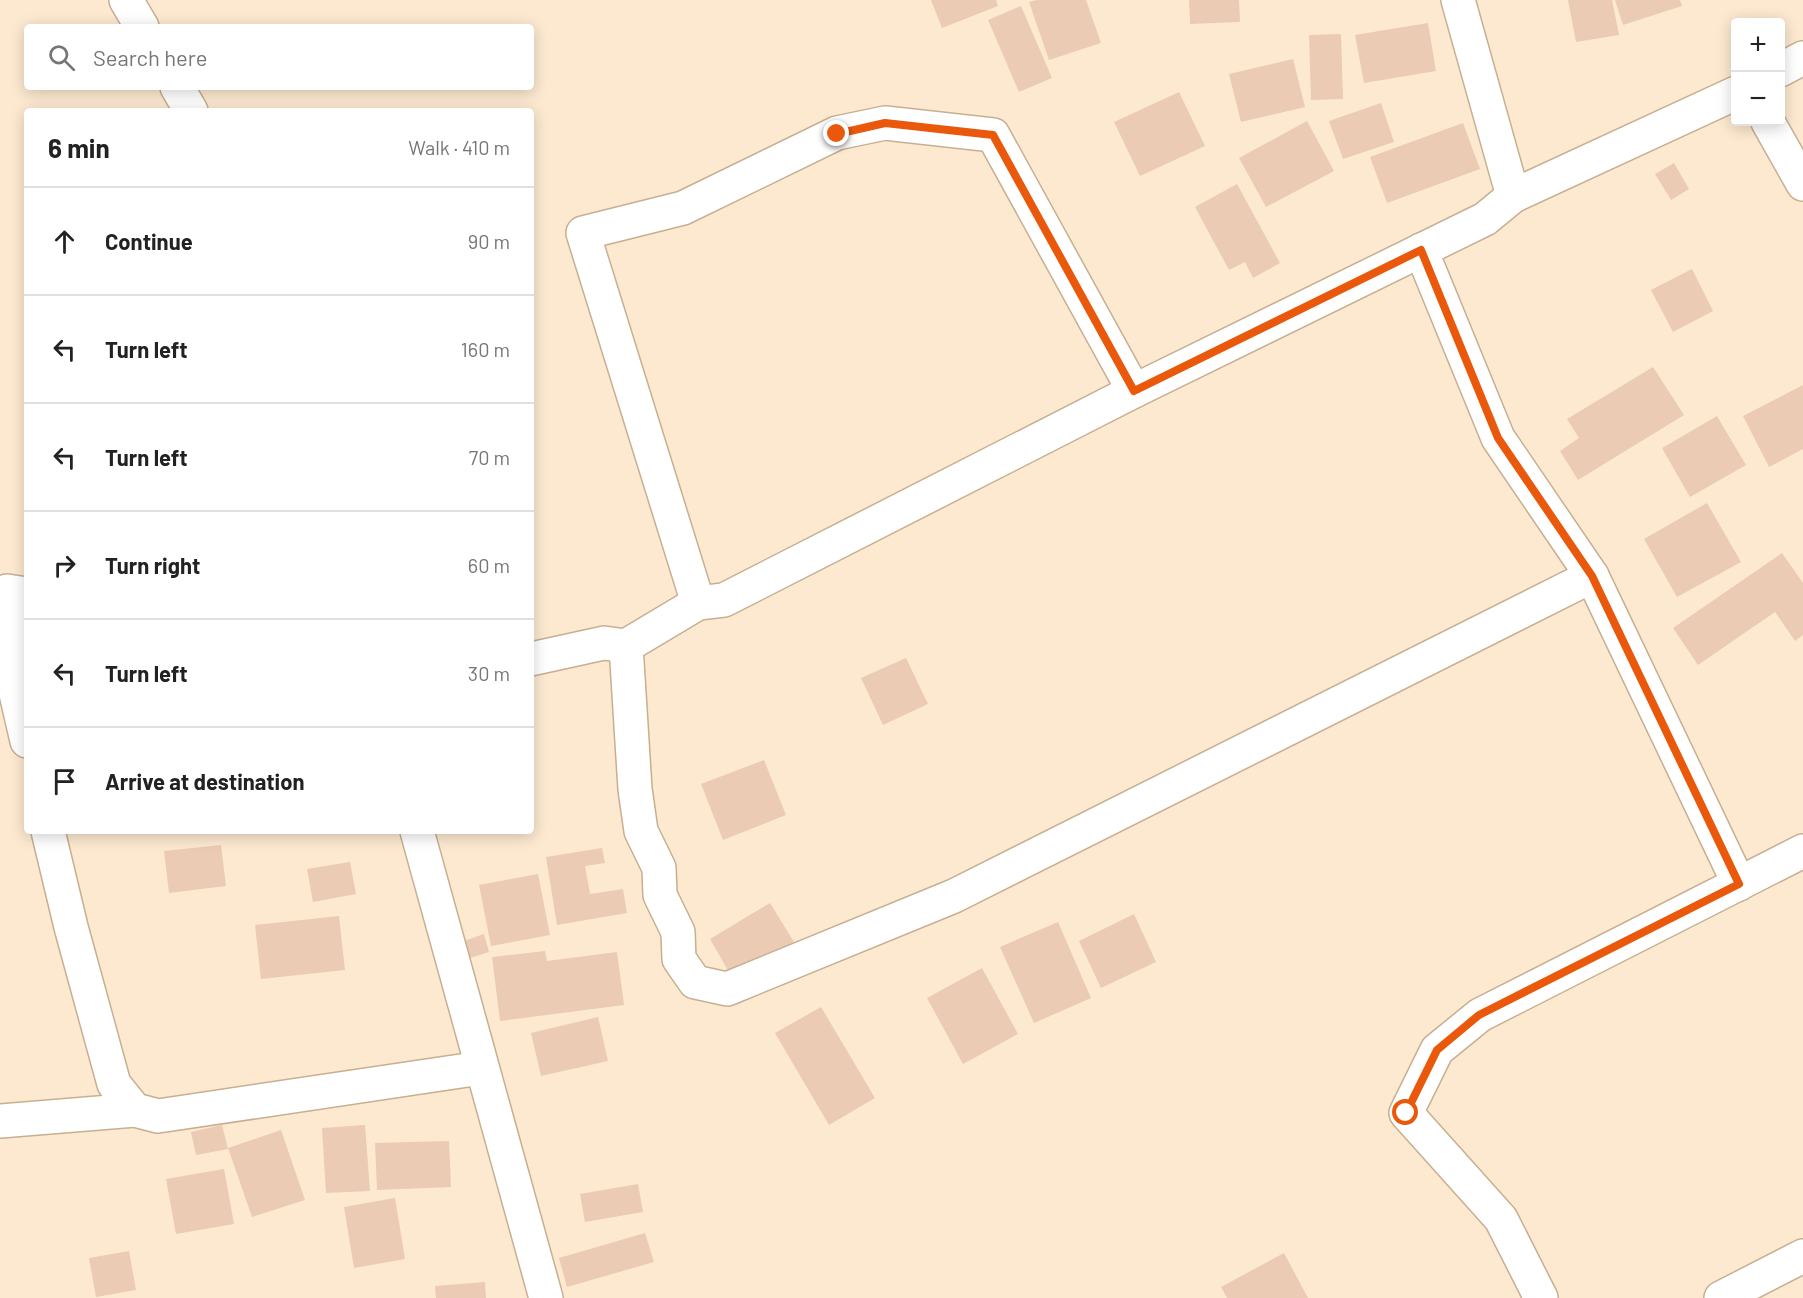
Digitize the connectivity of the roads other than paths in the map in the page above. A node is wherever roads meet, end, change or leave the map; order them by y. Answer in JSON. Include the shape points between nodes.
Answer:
{"nodes":[{"id":1,"x":126,"y":0,"type":"edge"},
{"id":2,"x":1458,"y":0,"type":"edge"},
{"id":3,"x":140,"y":24,"type":"edge"},
{"id":4,"x":1803,"y":58,"type":"edge"},
{"id":5,"x":1785,"y":67,"type":"edge"},
{"id":6,"x":179,"y":90,"type":"edge"},
{"id":7,"x":1731,"y":95,"type":"edge"},
{"id":8,"x":189,"y":108,"type":"edge"},
{"id":9,"x":1770,"y":126,"type":"edge"},
{"id":10,"x":1803,"y":184,"type":"edge"},
{"id":11,"x":1513,"y":196,"type":"junction"},
{"id":12,"x":1421,"y":250,"type":"junction"},
{"id":13,"x":1134,"y":391,"type":"junction"},
{"id":14,"x":1592,"y":576,"type":"junction"},
{"id":15,"x":11,"y":592,"type":"edge"},
{"id":16,"x":698,"y":603,"type":"junction"},
{"id":17,"x":626,"y":646,"type":"junction"},
{"id":18,"x":534,"y":658,"type":"edge"},
{"id":19,"x":24,"y":728,"type":"edge"},
{"id":20,"x":49,"y":834,"type":"edge"},
{"id":21,"x":418,"y":834,"type":"edge"},
{"id":22,"x":1803,"y":851,"type":"edge"},
{"id":23,"x":1739,"y":884,"type":"junction"},
{"id":24,"x":481,"y":1068,"type":"junction"},
{"id":25,"x":135,"y":1110,"type":"junction"},
{"id":26,"x":0,"y":1121,"type":"edge"},
{"id":27,"x":1803,"y":1256,"type":"edge"},
{"id":28,"x":546,"y":1298,"type":"edge"},
{"id":29,"x":1541,"y":1298,"type":"edge"},
{"id":30,"x":1721,"y":1298,"type":"edge"}],
"edges":[{"from":1,"to":3,"type":"street"},
{"from":2,"to":11,"type":"street"},
{"from":4,"to":5,"type":"street"},
{"from":6,"to":8,"type":"street"},
{"from":7,"to":11,"type":"street"},
{"from":9,"to":10,"type":"street"},
{"from":11,"to":12,"type":"street","via":[[1485,219]]},
{"from":12,"to":13,"type":"street"},
{"from":12,"to":14,"type":"street","via":[[1498,438]]},
{"from":13,"to":16,"type":"street","via":[[724,600]]},
{"from":13,"to":16,"type":"street","via":[[993,135],[885,123],[837,134],[683,208],[584,233]]},
{"from":14,"to":17,"type":"street","via":[[954,896],[727,989],[695,982],[679,959],[678,932],[660,895],[659,868],[641,831]]},
{"from":14,"to":23,"type":"street"},
{"from":15,"to":19,"type":"street","via":[[12,676]]},
{"from":16,"to":17,"type":"street"},
{"from":17,"to":18,"type":"street","via":[[604,643]]},
{"from":20,"to":25,"type":"street","via":[[114,1084]]},
{"from":21,"to":24,"type":"street"},
{"from":22,"to":23,"type":"street"},
{"from":23,"to":29,"type":"street","via":[[1479,1015],[1437,1050],[1406,1113],[1501,1219]]},
{"from":24,"to":25,"type":"street","via":[[158,1116]]},
{"from":24,"to":28,"type":"street"},
{"from":25,"to":26,"type":"street"},
{"from":27,"to":30,"type":"street"}]}
